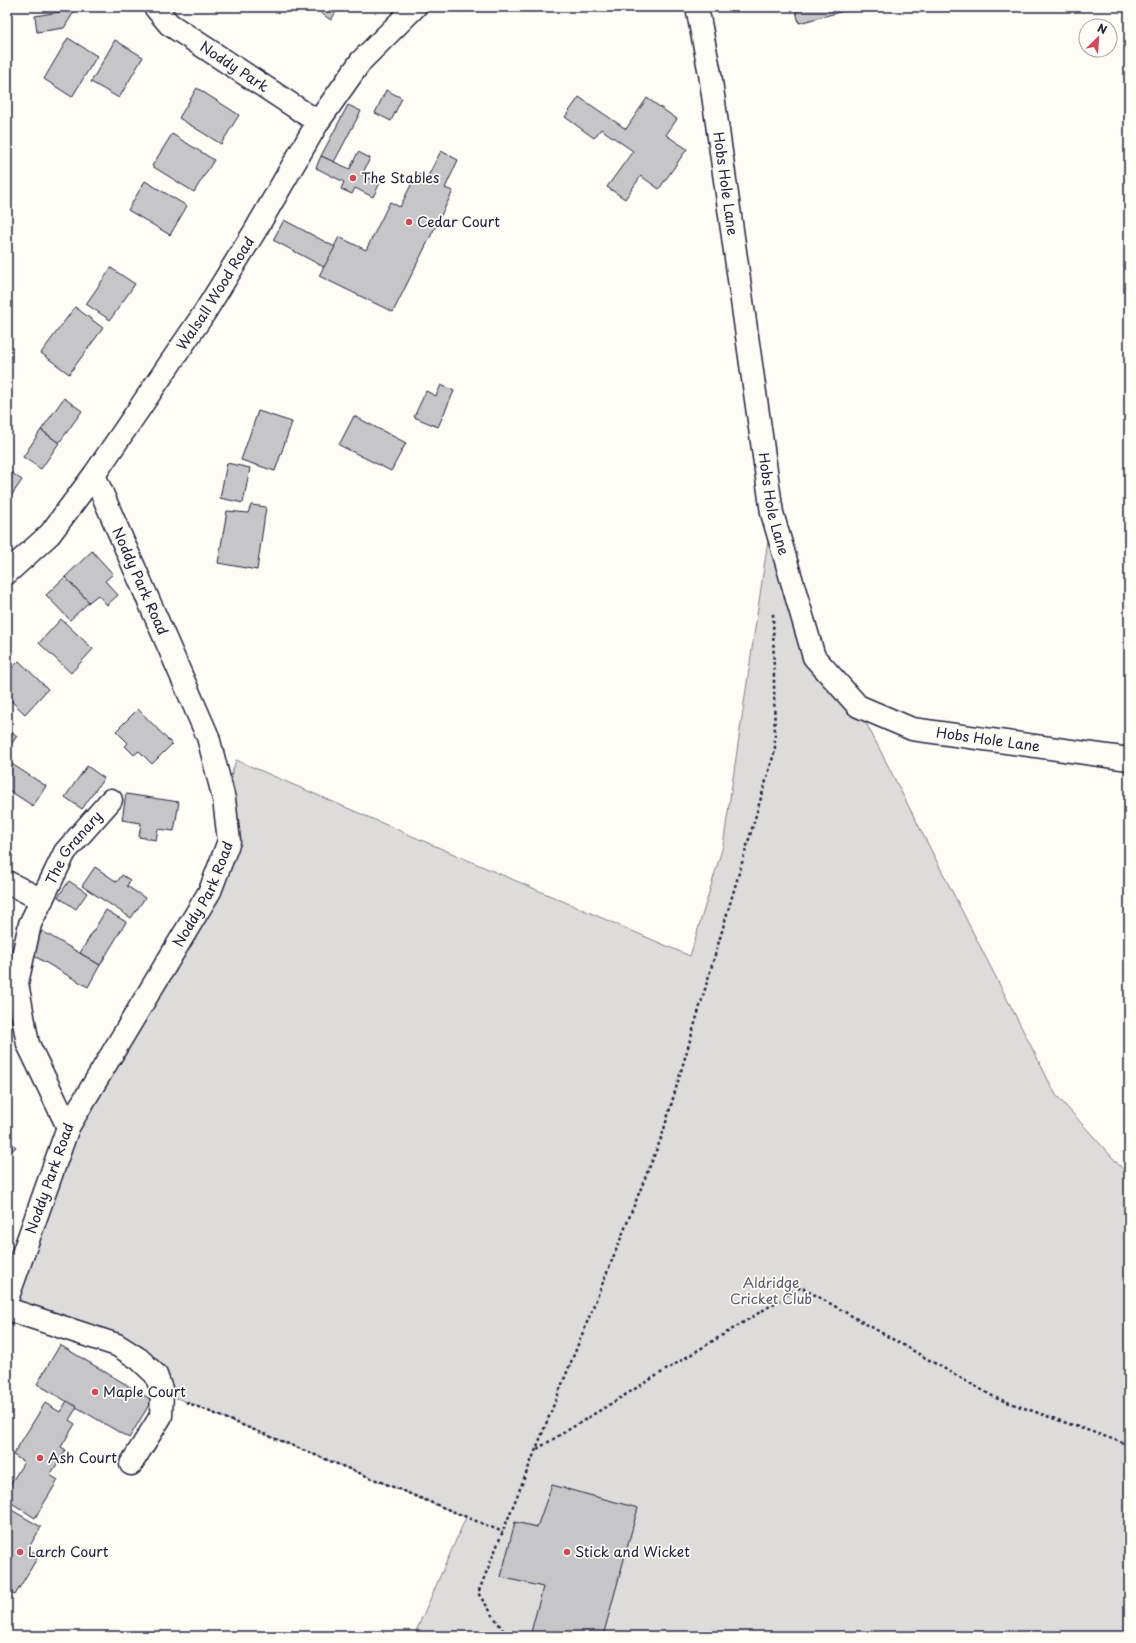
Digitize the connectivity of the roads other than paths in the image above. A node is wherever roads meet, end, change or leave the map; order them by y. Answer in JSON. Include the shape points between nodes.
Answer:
{"nodes":[{"id":1,"x":155,"y":7,"type":"edge"},
{"id":2,"x":415,"y":7,"type":"edge"},
{"id":3,"x":697,"y":7,"type":"edge"},
{"id":4,"x":318,"y":122,"type":"junction"},
{"id":5,"x":94,"y":475,"type":"junction"},
{"id":6,"x":7,"y":573,"type":"edge"},
{"id":7,"x":1129,"y":759,"type":"edge"},
{"id":8,"x":111,"y":800,"type":"dead end"},
{"id":9,"x":7,"y":882,"type":"edge"},
{"id":10,"x":42,"y":900,"type":"junction"},
{"id":11,"x":12,"y":978,"type":"edge"},
{"id":12,"x":68,"y":1127,"type":"junction"},
{"id":13,"x":7,"y":1299,"type":"edge"},
{"id":14,"x":7,"y":1309,"type":"edge"},
{"id":15,"x":131,"y":1464,"type":"dead end"}],
"edges":[{"from":1,"to":4,"type":"street","name":"Noddy Park","via":[[169,24]]},
{"from":2,"to":4,"type":"street","name":"Walsall Wood Road","via":[[361,60]]},
{"from":3,"to":7,"type":"street","name":"Hobs Hole Lane","via":[[710,74],[772,513],[814,657],[858,706],[912,729]]},
{"from":4,"to":5,"type":"street","name":"Walsall Wood Road","via":[[203,314]]},
{"from":5,"to":6,"type":"street","name":"Walsall Wood Road","via":[[50,534]]},
{"from":5,"to":12,"type":"street","name":"Noddy Park Road","via":[[208,737],[224,799],[229,841],[210,891]]},
{"from":8,"to":10,"type":"street","name":"The Granary","via":[[65,852]]},
{"from":9,"to":10,"type":"street","name":"The Granary"},
{"from":10,"to":11,"type":"street","name":"The Granary","via":[[30,924]]},
{"from":11,"to":12,"type":"street","name":"The Granary","via":[[28,1044]]},
{"from":12,"to":13,"type":"street","name":"Noddy Park Road"},
{"from":14,"to":15,"type":"street","via":[[116,1345],[139,1359],[156,1375],[162,1392],[161,1416]]}]}
